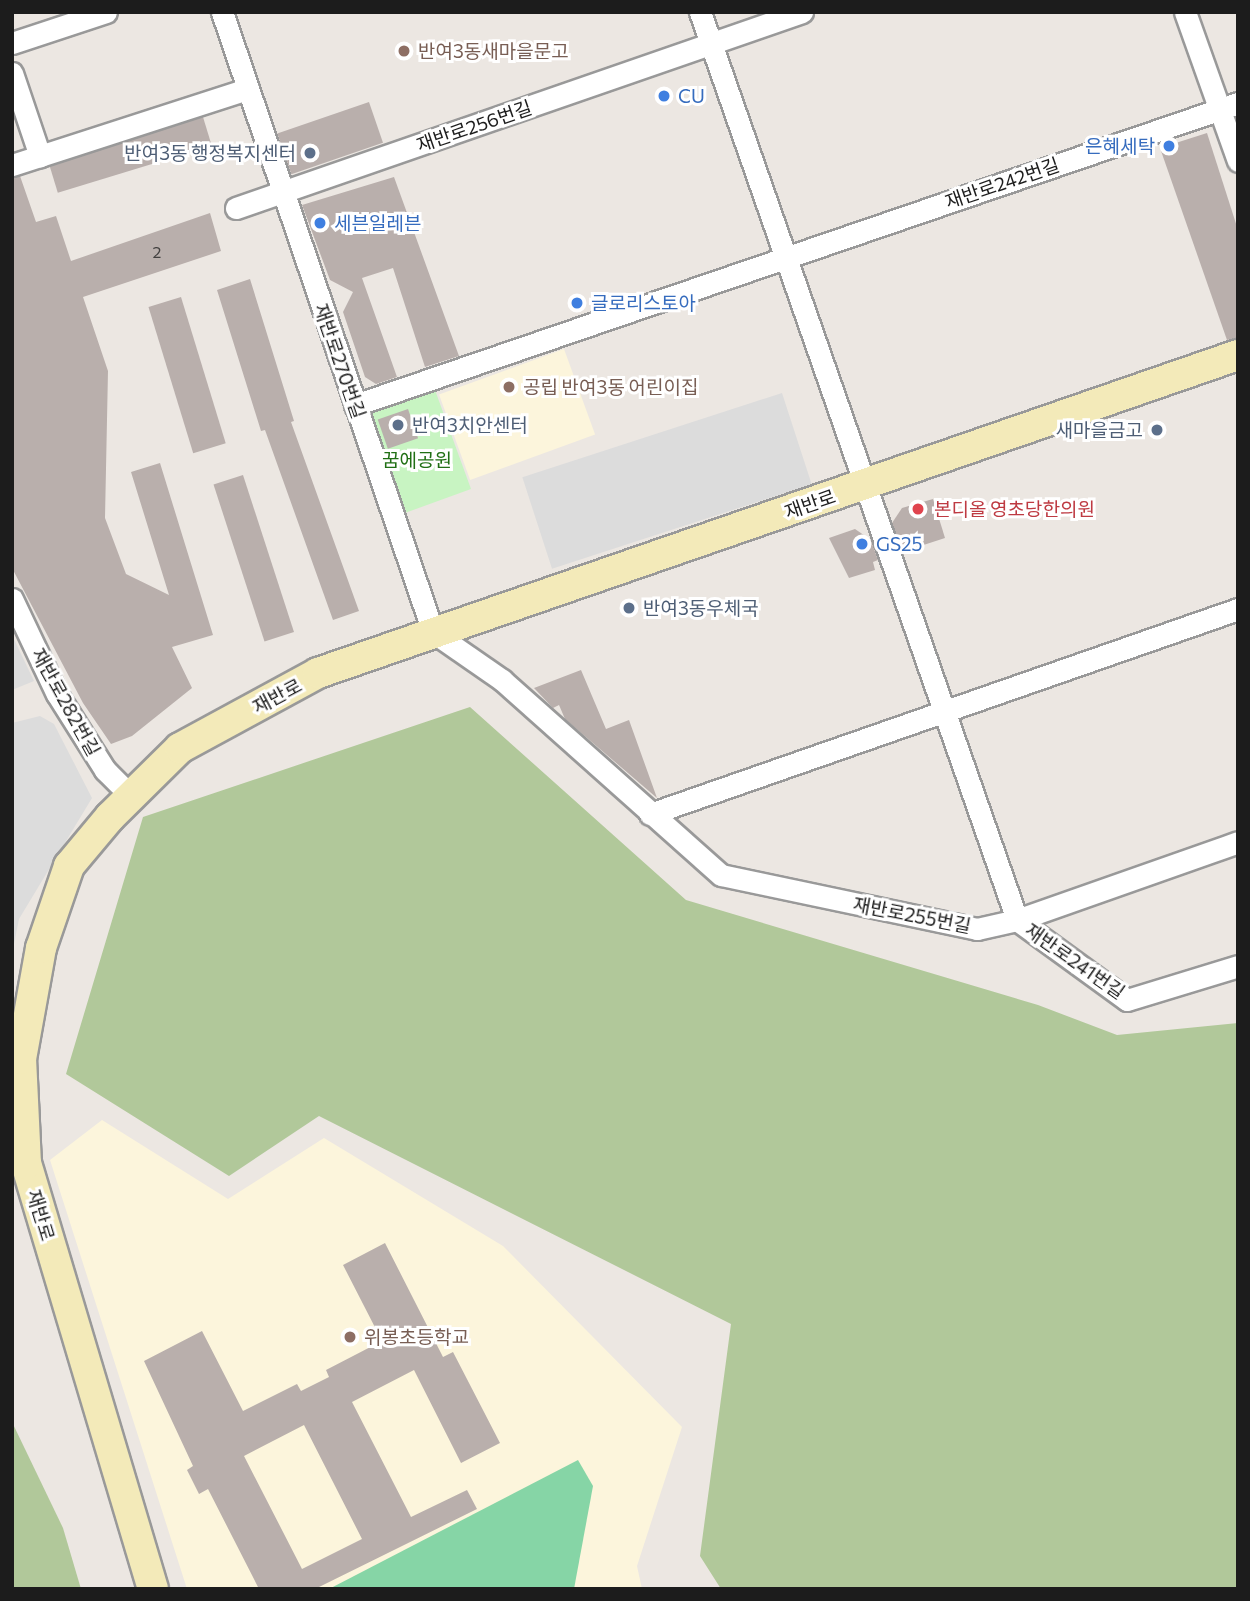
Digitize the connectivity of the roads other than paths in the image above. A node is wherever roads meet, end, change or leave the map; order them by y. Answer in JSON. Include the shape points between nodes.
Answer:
{"nodes":[{"id":1,"x":106,"y":12,"type":"edge"},
{"id":2,"x":222,"y":12,"type":"edge"},
{"id":3,"x":700,"y":12,"type":"edge"},
{"id":4,"x":803,"y":12,"type":"edge"},
{"id":5,"x":1185,"y":12,"type":"edge"},
{"id":6,"x":12,"y":43,"type":"edge"},
{"id":7,"x":711,"y":43,"type":"junction"},
{"id":8,"x":12,"y":73,"type":"edge"},
{"id":9,"x":248,"y":89,"type":"junction"},
{"id":10,"x":1228,"y":106,"type":"edge"},
{"id":11,"x":40,"y":156,"type":"junction"},
{"id":12,"x":1238,"y":162,"type":"edge"},
{"id":13,"x":12,"y":165,"type":"edge"},
{"id":14,"x":283,"y":192,"type":"junction"},
{"id":15,"x":236,"y":208,"type":"dead end"},
{"id":16,"x":784,"y":257,"type":"junction"},
{"id":17,"x":1238,"y":355,"type":"edge"},
{"id":18,"x":355,"y":405,"type":"junction"},
{"id":19,"x":862,"y":486,"type":"junction"},
{"id":20,"x":12,"y":599,"type":"edge"},
{"id":21,"x":1238,"y":609,"type":"edge"},
{"id":22,"x":433,"y":632,"type":"junction"},
{"id":23,"x":942,"y":709,"type":"junction"},
{"id":24,"x":131,"y":796,"type":"junction"},
{"id":25,"x":650,"y":814,"type":"junction"},
{"id":26,"x":1238,"y":842,"type":"edge"},
{"id":27,"x":1017,"y":920,"type":"junction"},
{"id":28,"x":1238,"y":966,"type":"edge"},
{"id":29,"x":153,"y":1589,"type":"edge"}],
"edges":[{"from":1,"to":6,"type":"street"},
{"from":2,"to":9,"type":"street","name":"재반로270번길"},
{"from":3,"to":7,"type":"street"},
{"from":4,"to":7,"type":"street"},
{"from":5,"to":10,"type":"street"},
{"from":7,"to":14,"type":"street","name":"재반로256번길"},
{"from":7,"to":16,"type":"street"},
{"from":8,"to":11,"type":"street"},
{"from":9,"to":11,"type":"street"},
{"from":9,"to":14,"type":"street","name":"재반로270번길"},
{"from":10,"to":12,"type":"street"},
{"from":10,"to":16,"type":"street","name":"재반로242번길"},
{"from":11,"to":13,"type":"street"},
{"from":14,"to":15,"type":"street","name":"재반로256번길"},
{"from":14,"to":18,"type":"street","name":"재반로270번길"},
{"from":16,"to":18,"type":"street"},
{"from":16,"to":19,"type":"street"},
{"from":17,"to":19,"type":"main road","name":"재반로"},
{"from":18,"to":22,"type":"street","name":"재반로270번길"},
{"from":19,"to":22,"type":"main road","name":"재반로"},
{"from":19,"to":23,"type":"street"},
{"from":20,"to":24,"type":"street","name":"재반로282번길","via":[[57,694],[105,770]]},
{"from":21,"to":23,"type":"street"},
{"from":22,"to":24,"type":"main road","name":"재반로","via":[[318,673],[180,748]]},
{"from":22,"to":25,"type":"street","name":"재반로255번길","via":[[502,680]]},
{"from":23,"to":25,"type":"street"},
{"from":23,"to":27,"type":"street"},
{"from":24,"to":29,"type":"main road","name":"재반로","via":[[69,866],[41,948],[22,1059],[26,1164]]},
{"from":25,"to":27,"type":"street","name":"재반로255번길","via":[[721,875],[977,929]]},
{"from":26,"to":27,"type":"street","name":"재반로241번길"},
{"from":27,"to":28,"type":"street","name":"재반로241번길","via":[[1127,1000]]}]}
